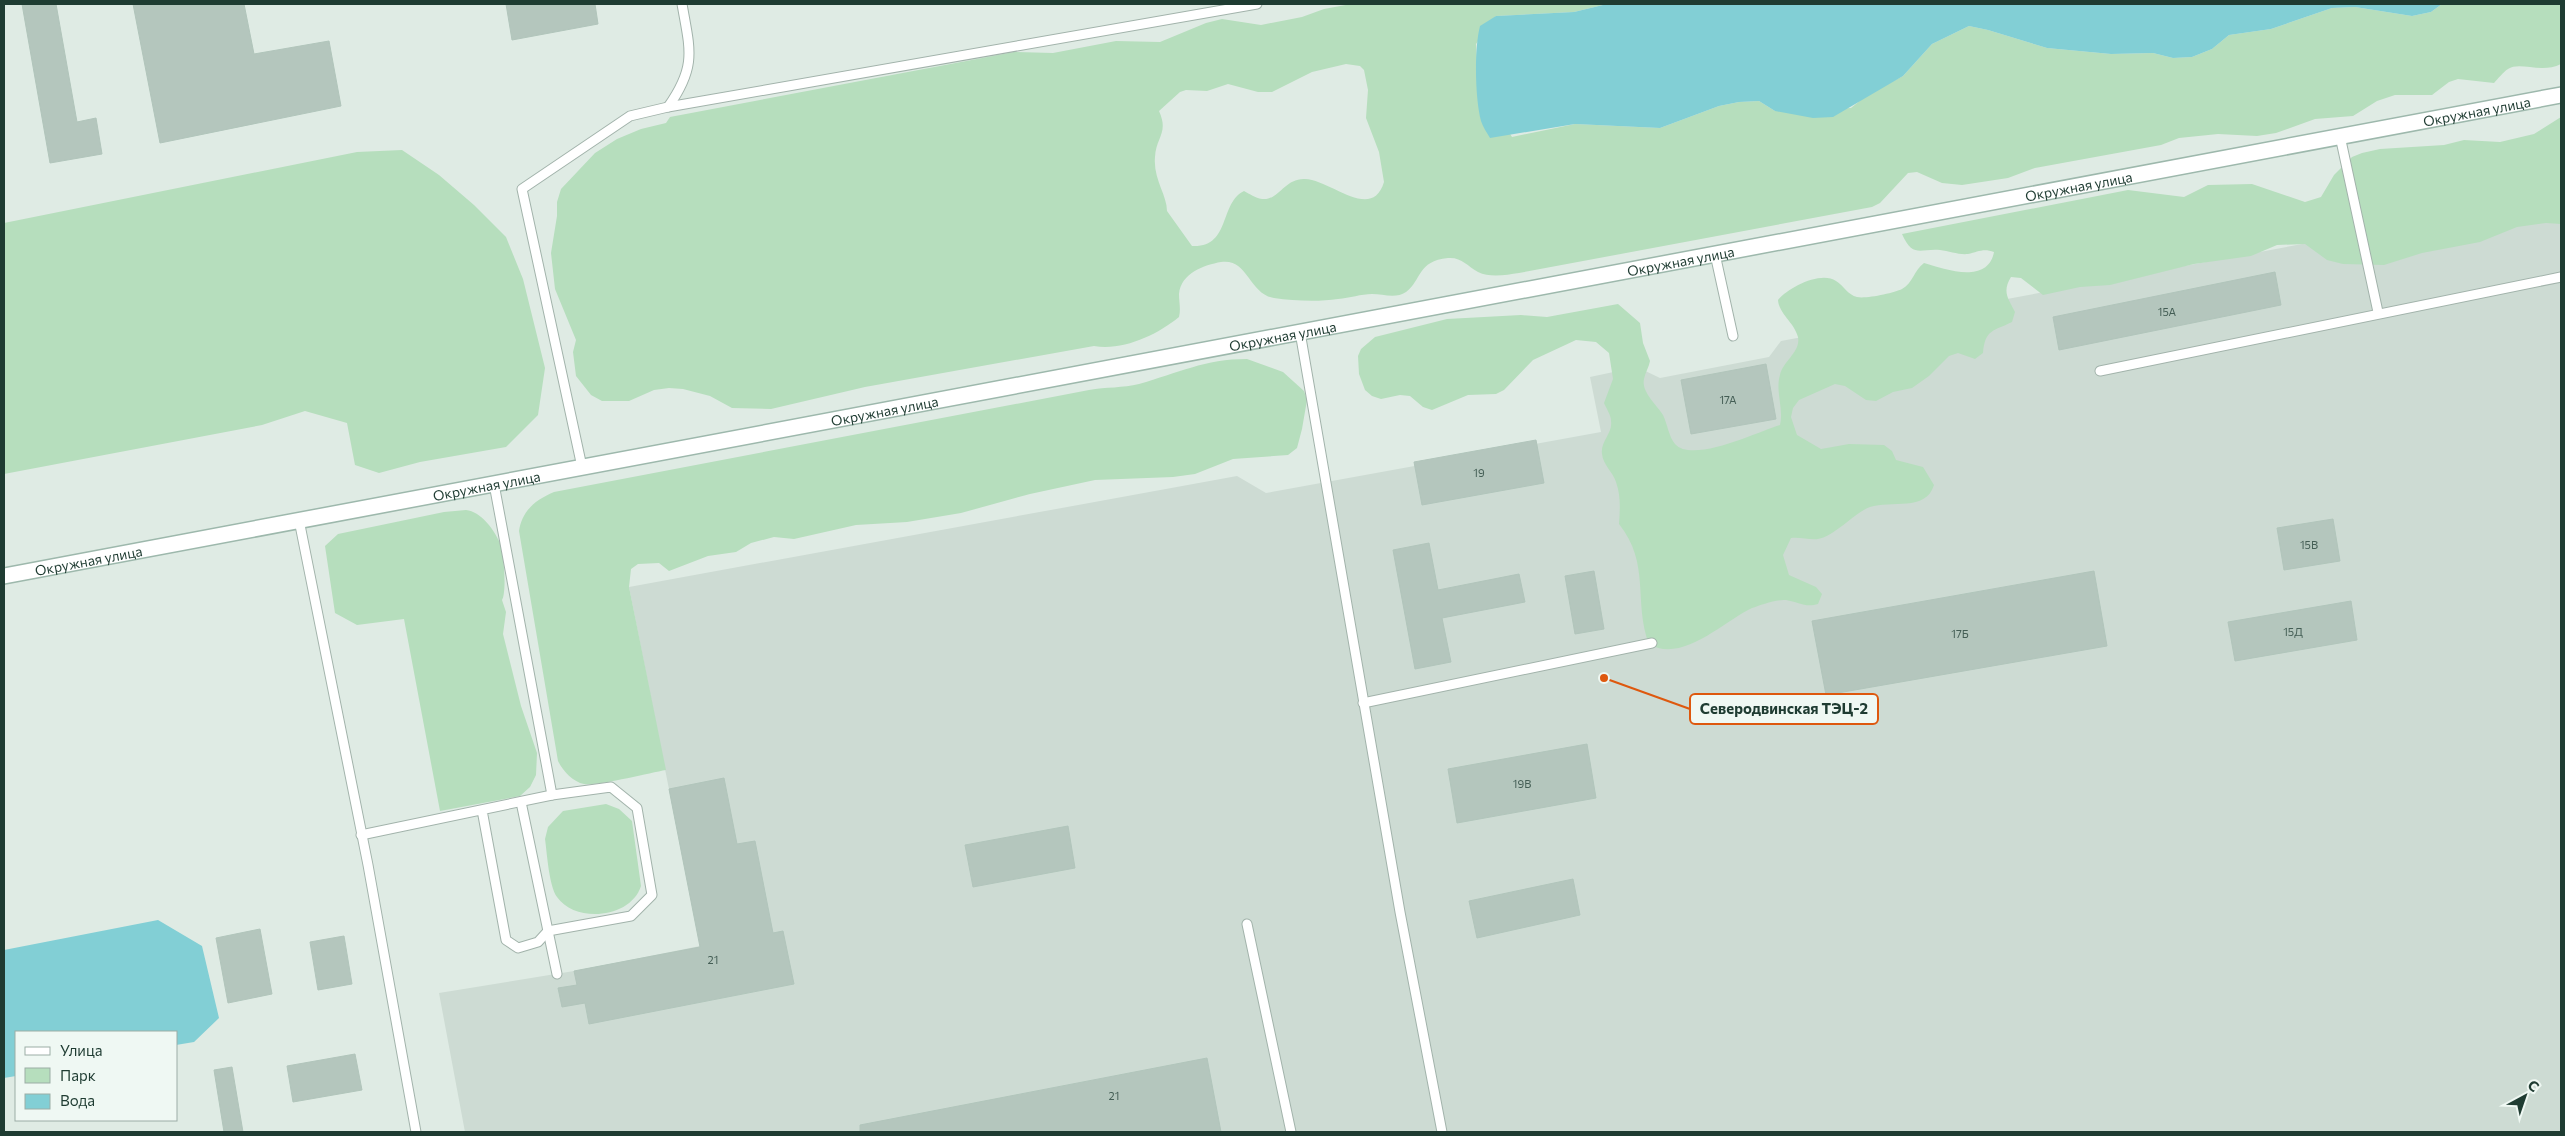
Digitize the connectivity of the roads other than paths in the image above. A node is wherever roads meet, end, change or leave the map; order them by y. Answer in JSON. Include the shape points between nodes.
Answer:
{"nodes":[{"id":1,"x":682,"y":4,"type":"edge"},
{"id":2,"x":1258,"y":4,"type":"edge"},
{"id":3,"x":2561,"y":95,"type":"edge"},
{"id":4,"x":668,"y":107,"type":"junction"},
{"id":5,"x":2340,"y":136,"type":"junction"},
{"id":6,"x":1715,"y":254,"type":"junction"},
{"id":7,"x":2561,"y":277,"type":"edge"},
{"id":8,"x":2378,"y":312,"type":"junction"},
{"id":9,"x":1300,"y":332,"type":"junction"},
{"id":10,"x":1732,"y":336,"type":"dead end"},
{"id":11,"x":2100,"y":371,"type":"dead end"},
{"id":12,"x":582,"y":467,"type":"junction"},
{"id":13,"x":494,"y":484,"type":"junction"},
{"id":14,"x":299,"y":520,"type":"junction"},
{"id":15,"x":4,"y":576,"type":"edge"},
{"id":16,"x":1652,"y":643,"type":"dead end"},
{"id":17,"x":1363,"y":703,"type":"junction"},
{"id":18,"x":552,"y":795,"type":"junction"},
{"id":19,"x":521,"y":802,"type":"junction"},
{"id":20,"x":482,"y":810,"type":"junction"},
{"id":21,"x":361,"y":835,"type":"junction"},
{"id":22,"x":1246,"y":924,"type":"dead end"},
{"id":23,"x":548,"y":931,"type":"junction"},
{"id":24,"x":557,"y":974,"type":"dead end"},
{"id":25,"x":416,"y":1132,"type":"edge"},
{"id":26,"x":1291,"y":1132,"type":"edge"},
{"id":27,"x":1442,"y":1132,"type":"edge"}],
"edges":[{"from":1,"to":4,"type":"lane","via":[[691,54],[686,74]]},
{"from":2,"to":4,"type":"lane"},
{"from":3,"to":5,"type":"main road","name":"Окружная улица"},
{"from":4,"to":12,"type":"lane","via":[[630,116],[522,189]]},
{"from":5,"to":6,"type":"main road","name":"Окружная улица"},
{"from":5,"to":8,"type":"lane"},
{"from":6,"to":9,"type":"main road","name":"Окружная улица"},
{"from":6,"to":10,"type":"lane"},
{"from":7,"to":8,"type":"lane"},
{"from":8,"to":11,"type":"lane"},
{"from":9,"to":12,"type":"main road","name":"Окружная улица"},
{"from":9,"to":17,"type":"lane"},
{"from":12,"to":13,"type":"main road","name":"Окружная улица"},
{"from":13,"to":14,"type":"main road","name":"Окружная улица"},
{"from":13,"to":18,"type":"lane"},
{"from":14,"to":15,"type":"main road","name":"Окружная улица"},
{"from":14,"to":21,"type":"lane"},
{"from":16,"to":17,"type":"lane"},
{"from":17,"to":27,"type":"lane"},
{"from":18,"to":19,"type":"lane"},
{"from":18,"to":23,"type":"lane","via":[[611,787],[638,808],[652,895],[631,916]]},
{"from":19,"to":20,"type":"lane"},
{"from":19,"to":23,"type":"lane"},
{"from":20,"to":21,"type":"lane"},
{"from":20,"to":23,"type":"lane","via":[[506,940],[518,948],[538,942]]},
{"from":21,"to":25,"type":"lane"},
{"from":22,"to":26,"type":"lane"},
{"from":23,"to":24,"type":"lane"}]}
